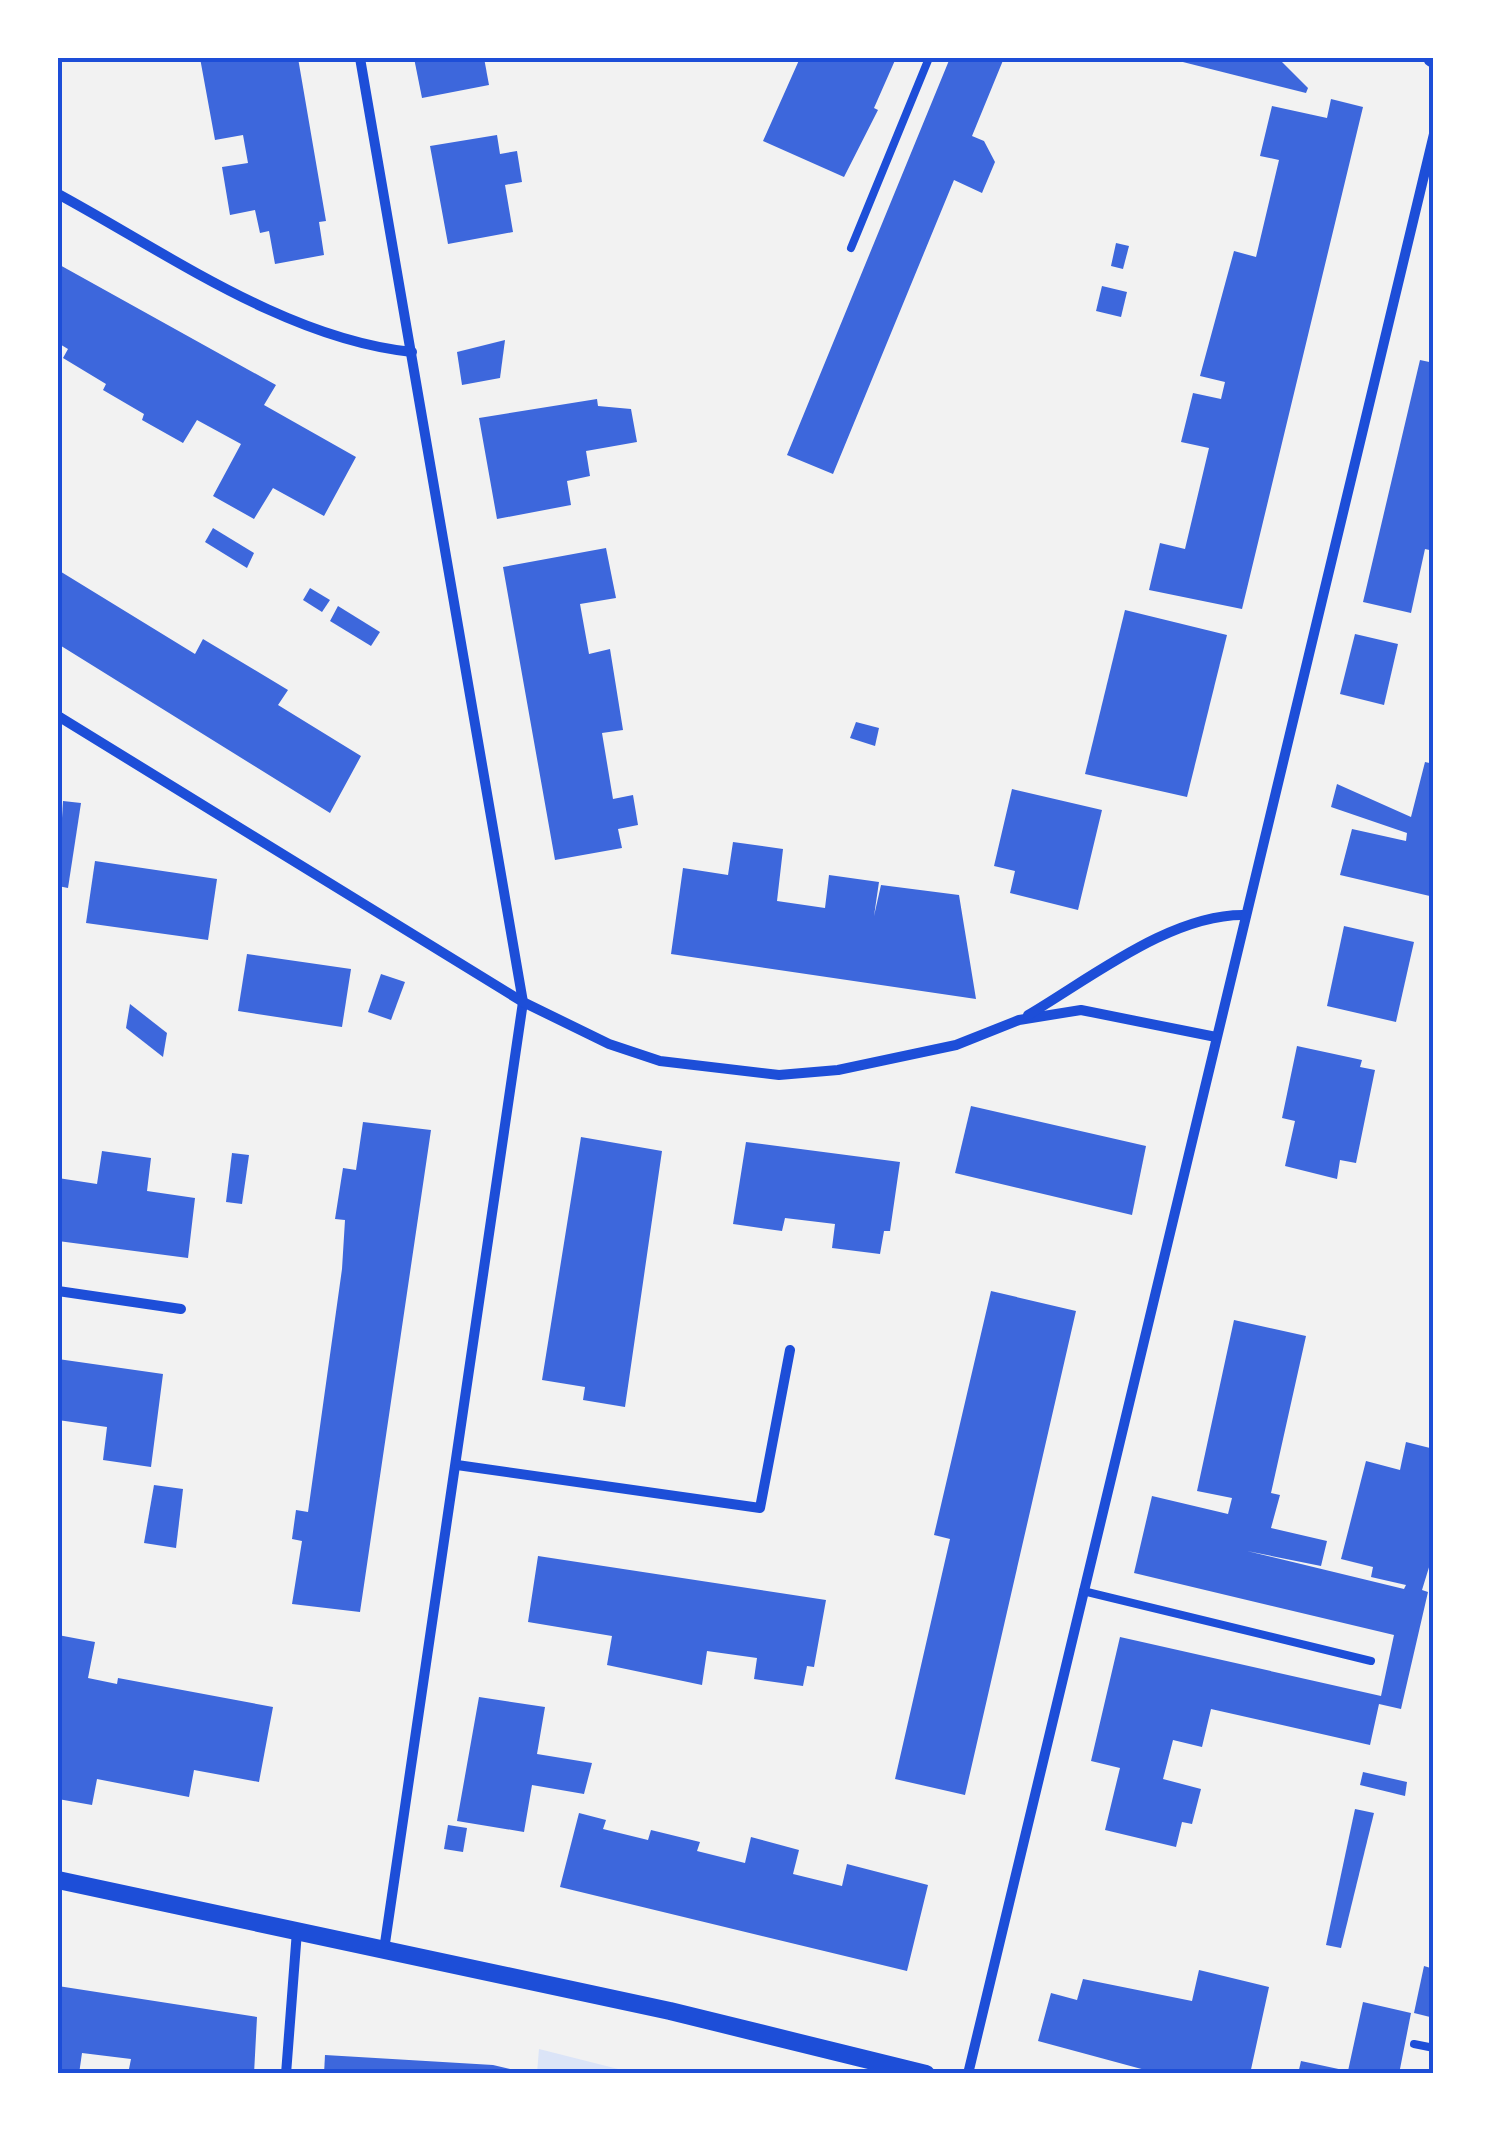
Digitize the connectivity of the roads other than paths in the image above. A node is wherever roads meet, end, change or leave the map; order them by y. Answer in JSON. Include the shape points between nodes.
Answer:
{"nodes":[{"id":1,"x":360,"y":58,"type":"edge"},
{"id":2,"x":930,"y":58,"type":"edge"},
{"id":3,"x":1434,"y":134,"type":"edge"},
{"id":4,"x":58,"y":194,"type":"edge"},
{"id":5,"x":851,"y":248,"type":"dead end"},
{"id":6,"x":412,"y":352,"type":"junction"},
{"id":7,"x":58,"y":716,"type":"edge"},
{"id":8,"x":1246,"y":915,"type":"junction"},
{"id":9,"x":522,"y":1002,"type":"junction"},
{"id":10,"x":1018,"y":1020,"type":"junction"},
{"id":11,"x":1216,"y":1038,"type":"junction"},
{"id":12,"x":58,"y":1290,"type":"edge"},
{"id":13,"x":182,"y":1309,"type":"dead end"},
{"id":14,"x":790,"y":1350,"type":"dead end"},
{"id":15,"x":456,"y":1465,"type":"junction"},
{"id":16,"x":1083,"y":1591,"type":"junction"},
{"id":17,"x":1371,"y":1661,"type":"dead end"},
{"id":18,"x":58,"y":1880,"type":"edge"},
{"id":19,"x":297,"y":1931,"type":"junction"},
{"id":20,"x":384,"y":1950,"type":"junction"},
{"id":21,"x":1414,"y":2044,"type":"dead end"},
{"id":22,"x":1434,"y":2048,"type":"edge"},
{"id":23,"x":286,"y":2074,"type":"edge"},
{"id":24,"x":926,"y":2074,"type":"edge"},
{"id":25,"x":968,"y":2074,"type":"edge"}],
"edges":[{"from":1,"to":6,"type":"street"},
{"from":2,"to":5,"type":"lane"},
{"from":3,"to":8,"type":"street"},
{"from":4,"to":6,"type":"street","via":[[290,320],[370,348]]},
{"from":6,"to":9,"type":"street"},
{"from":7,"to":9,"type":"street"},
{"from":8,"to":10,"type":"street","via":[[1223,914],[1178,928]]},
{"from":8,"to":11,"type":"street"},
{"from":9,"to":10,"type":"street","via":[[660,1061],[779,1075],[898,1060]]},
{"from":9,"to":15,"type":"street"},
{"from":10,"to":11,"type":"street","via":[[1081,1010]]},
{"from":11,"to":16,"type":"street"},
{"from":12,"to":13,"type":"street"},
{"from":14,"to":15,"type":"street","via":[[760,1508]]},
{"from":15,"to":20,"type":"street"},
{"from":16,"to":17,"type":"lane"},
{"from":16,"to":25,"type":"street"},
{"from":18,"to":19,"type":"street"},
{"from":19,"to":20,"type":"street"},
{"from":19,"to":23,"type":"street"},
{"from":20,"to":24,"type":"street"},
{"from":21,"to":22,"type":"lane"}]}
